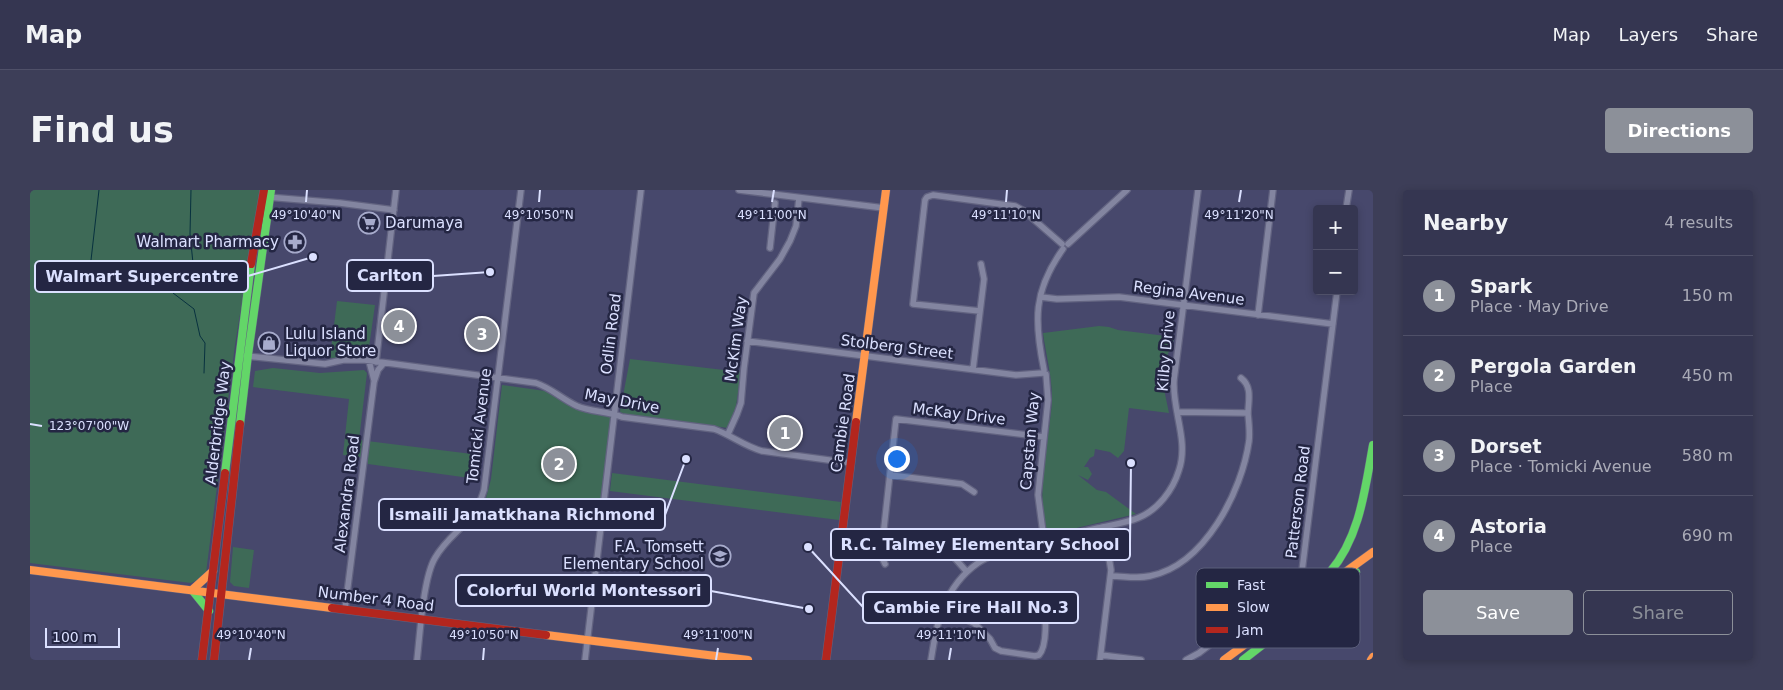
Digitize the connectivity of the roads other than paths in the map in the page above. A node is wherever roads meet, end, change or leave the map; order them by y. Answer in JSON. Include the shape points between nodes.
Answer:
{"nodes":[{"id":1,"x":396,"y":190,"type":"edge"},
{"id":2,"x":521,"y":190,"type":"edge"},
{"id":3,"x":641,"y":190,"type":"edge"},
{"id":4,"x":739,"y":190,"type":"edge"},
{"id":5,"x":886,"y":190,"type":"edge"},
{"id":6,"x":1127,"y":190,"type":"edge"},
{"id":7,"x":1198,"y":190,"type":"edge"},
{"id":8,"x":1273,"y":190,"type":"edge"},
{"id":9,"x":1349,"y":190,"type":"edge"},
{"id":10,"x":267,"y":193,"type":"edge"},
{"id":11,"x":799,"y":198,"type":"junction"},
{"id":12,"x":775,"y":203,"type":"dead end"},
{"id":13,"x":1347,"y":205,"type":"edge"},
{"id":14,"x":884,"y":208,"type":"junction"},
{"id":15,"x":394,"y":210,"type":"junction"},
{"id":16,"x":1064,"y":246,"type":"junction"},
{"id":17,"x":770,"y":248,"type":"dead end"},
{"id":18,"x":981,"y":264,"type":"dead end"},
{"id":19,"x":1337,"y":295,"type":"edge"},
{"id":20,"x":1041,"y":297,"type":"junction"},
{"id":21,"x":1183,"y":305,"type":"junction"},
{"id":22,"x":980,"y":311,"type":"junction"},
{"id":23,"x":1258,"y":315,"type":"junction"},
{"id":24,"x":1333,"y":324,"type":"junction"},
{"id":25,"x":747,"y":342,"type":"junction"},
{"id":26,"x":244,"y":356,"type":"junction"},
{"id":27,"x":866,"y":356,"type":"junction"},
{"id":28,"x":372,"y":361,"type":"junction"},
{"id":29,"x":384,"y":363,"type":"junction"},
{"id":30,"x":972,"y":369,"type":"junction"},
{"id":31,"x":1044,"y":372,"type":"junction"},
{"id":32,"x":498,"y":377,"type":"junction"},
{"id":33,"x":1241,"y":378,"type":"dead end"},
{"id":34,"x":374,"y":382,"type":"junction"},
{"id":35,"x":1177,"y":412,"type":"junction"},
{"id":36,"x":1248,"y":413,"type":"junction"},
{"id":37,"x":614,"y":414,"type":"junction"},
{"id":38,"x":728,"y":434,"type":"junction"},
{"id":39,"x":1044,"y":438,"type":"junction"},
{"id":40,"x":1373,"y":445,"type":"edge"},
{"id":41,"x":851,"y":463,"type":"junction"},
{"id":42,"x":890,"y":475,"type":"junction"},
{"id":43,"x":974,"y":492,"type":"dead end"},
{"id":44,"x":1373,"y":495,"type":"edge"},
{"id":45,"x":1360,"y":515,"type":"junction"},
{"id":46,"x":1104,"y":527,"type":"junction"},
{"id":47,"x":884,"y":533,"type":"junction"},
{"id":48,"x":1044,"y":540,"type":"junction"},
{"id":49,"x":1373,"y":552,"type":"edge"},
{"id":50,"x":1373,"y":559,"type":"edge"},
{"id":51,"x":885,"y":564,"type":"dead end"},
{"id":52,"x":1302,"y":568,"type":"edge"},
{"id":53,"x":1334,"y":568,"type":"edge"},
{"id":54,"x":1350,"y":568,"type":"edge"},
{"id":55,"x":1360,"y":569,"type":"edge"},
{"id":56,"x":30,"y":570,"type":"edge"},
{"id":57,"x":213,"y":571,"type":"junction"},
{"id":58,"x":967,"y":572,"type":"junction"},
{"id":59,"x":1111,"y":576,"type":"junction"},
{"id":60,"x":192,"y":590,"type":"junction"},
{"id":61,"x":211,"y":592,"type":"junction"},
{"id":62,"x":222,"y":594,"type":"junction"},
{"id":63,"x":1042,"y":603,"type":"dead end"},
{"id":64,"x":345,"y":609,"type":"junction"},
{"id":65,"x":942,"y":609,"type":"junction"},
{"id":66,"x":208,"y":611,"type":"junction"},
{"id":67,"x":422,"y":618,"type":"junction"},
{"id":68,"x":587,"y":640,"type":"junction"},
{"id":69,"x":1205,"y":648,"type":"edge"},
{"id":70,"x":1240,"y":648,"type":"edge"},
{"id":71,"x":1258,"y":648,"type":"edge"},
{"id":72,"x":1267,"y":648,"type":"edge"},
{"id":73,"x":1100,"y":657,"type":"edge"},
{"id":74,"x":1373,"y":657,"type":"edge"},
{"id":75,"x":202,"y":660,"type":"edge"},
{"id":76,"x":214,"y":660,"type":"edge"},
{"id":77,"x":417,"y":660,"type":"edge"},
{"id":78,"x":585,"y":660,"type":"edge"},
{"id":79,"x":748,"y":660,"type":"edge"},
{"id":80,"x":826,"y":660,"type":"edge"},
{"id":81,"x":931,"y":660,"type":"edge"},
{"id":82,"x":1141,"y":660,"type":"edge"},
{"id":83,"x":1186,"y":660,"type":"edge"},
{"id":84,"x":1224,"y":660,"type":"edge"},
{"id":85,"x":1243,"y":660,"type":"edge"},
{"id":86,"x":1253,"y":660,"type":"edge"},
{"id":87,"x":1370,"y":660,"type":"edge"}],
"edges":[{"from":1,"to":15,"type":"street","name":"Alexandra Road"},
{"from":2,"to":32,"type":"street","name":"Tomicki Avenue"},
{"from":3,"to":37,"type":"street","name":"Odlin Road"},
{"from":4,"to":11,"type":"street"},
{"from":5,"to":14,"type":"main road","name":"Cambie Road"},
{"from":6,"to":16,"type":"street","name":"Capstan Way"},
{"from":7,"to":21,"type":"street","name":"Kilby Drive"},
{"from":8,"to":23,"type":"street"},
{"from":9,"to":13,"type":"street"},
{"from":10,"to":15,"type":"street"},
{"from":10,"to":26,"type":"main road","name":"Alderbridge Way"},
{"from":11,"to":14,"type":"street"},
{"from":11,"to":25,"type":"street","name":"McKim Way","via":[[796,226],[790,241],[754,293]]},
{"from":12,"to":17,"type":"street"},
{"from":14,"to":27,"type":"main road","name":"Cambie Road"},
{"from":15,"to":28,"type":"street","name":"Alexandra Road"},
{"from":16,"to":20,"type":"street","name":"Capstan Way","via":[[1053,264]]},
{"from":16,"to":22,"type":"street","via":[[1015,206],[927,196],[913,304]]},
{"from":18,"to":22,"type":"street","via":[[984,279]]},
{"from":19,"to":24,"type":"street","name":"Patterson Road"},
{"from":20,"to":21,"type":"street","name":"Regina Avenue","via":[[1119,297]]},
{"from":20,"to":31,"type":"street","name":"Capstan Way","via":[[1037,330]]},
{"from":21,"to":23,"type":"street","name":"Regina Avenue"},
{"from":21,"to":35,"type":"street","name":"Kilby Drive","via":[[1174,380]]},
{"from":22,"to":30,"type":"street"},
{"from":23,"to":24,"type":"street","name":"Regina Avenue"},
{"from":24,"to":52,"type":"street","name":"Patterson Road"},
{"from":25,"to":27,"type":"street","name":"Stolberg Street"},
{"from":25,"to":38,"type":"street","name":"McKim Way","via":[[741,403]]},
{"from":26,"to":28,"type":"street","name":"May Drive","via":[[325,364],[343,360]]},
{"from":26,"to":57,"type":"main road","name":"Alderbridge Way"},
{"from":26,"to":62,"type":"main road","name":"Alderbridge Way"},
{"from":27,"to":30,"type":"street","name":"Stolberg Street"},
{"from":27,"to":41,"type":"main road","name":"Cambie Road"},
{"from":28,"to":29,"type":"street","name":"May Drive"},
{"from":28,"to":34,"type":"street","name":"Alexandra Road"},
{"from":29,"to":32,"type":"street","name":"May Drive"},
{"from":29,"to":34,"type":"street","name":"Alexandra Road"},
{"from":30,"to":31,"type":"street","name":"Stolberg Street","via":[[1016,375]]},
{"from":31,"to":39,"type":"street","name":"Capstan Way","via":[[1048,400]]},
{"from":32,"to":37,"type":"street","name":"May Drive","via":[[536,383],[578,406]]},
{"from":32,"to":67,"type":"street","name":"Tomicki Avenue","via":[[480,503],[434,560]]},
{"from":33,"to":36,"type":"street","via":[[1250,394]]},
{"from":34,"to":64,"type":"street","name":"Alexandra Road"},
{"from":35,"to":36,"type":"street"},
{"from":35,"to":46,"type":"street","name":"Kilby Drive","via":[[1182,463],[1168,493],[1139,518]]},
{"from":36,"to":59,"type":"street","via":[[1249,439],[1242,472],[1227,508],[1208,537],[1180,562],[1163,572],[1141,577]]},
{"from":37,"to":38,"type":"street","name":"May Drive","via":[[714,429]]},
{"from":37,"to":68,"type":"street","name":"Odlin Road"},
{"from":38,"to":41,"type":"street","name":"May Drive","via":[[749,448]]},
{"from":39,"to":42,"type":"street","name":"McKay Drive","via":[[896,419]]},
{"from":39,"to":48,"type":"street","name":"Capstan Way","via":[[1038,495]]},
{"from":40,"to":45,"type":"main road"},
{"from":41,"to":80,"type":"main road","name":"Cambie Road"},
{"from":42,"to":43,"type":"street","via":[[962,484]]},
{"from":42,"to":47,"type":"street","name":"McKay Drive"},
{"from":44,"to":45,"type":"main road"},
{"from":45,"to":53,"type":"main road","via":[[1349,544]]},
{"from":46,"to":48,"type":"street","name":"Kilby Drive"},
{"from":46,"to":59,"type":"street"},
{"from":47,"to":51,"type":"street","name":"McKay Drive","via":[[881,555]]},
{"from":47,"to":58,"type":"street","via":[[933,540]]},
{"from":48,"to":58,"type":"street","name":"Kilby Drive","via":[[990,556]]},
{"from":49,"to":54,"type":"main road"},
{"from":50,"to":55,"type":"main road"},
{"from":56,"to":60,"type":"main road","name":"Number 4 Road"},
{"from":57,"to":60,"type":"main road"},
{"from":57,"to":61,"type":"main road","name":"Alderbridge Way"},
{"from":58,"to":65,"type":"street","name":"Kilby Drive"},
{"from":59,"to":73,"type":"street"},
{"from":60,"to":61,"type":"main road","name":"Number 4 Road"},
{"from":60,"to":66,"type":"main road"},
{"from":61,"to":62,"type":"main road","name":"Number 4 Road"},
{"from":61,"to":66,"type":"main road","name":"Alderbridge Way"},
{"from":62,"to":64,"type":"main road","name":"Number 4 Road"},
{"from":62,"to":76,"type":"main road","name":"Alderbridge Way"},
{"from":63,"to":65,"type":"street","via":[[1046,620],[1042,650],[1035,656],[995,648],[974,623]]},
{"from":64,"to":67,"type":"main road","name":"Number 4 Road"},
{"from":65,"to":81,"type":"street","name":"Kilby Drive"},
{"from":66,"to":75,"type":"main road","name":"Alderbridge Way"},
{"from":67,"to":68,"type":"main road","name":"Number 4 Road"},
{"from":67,"to":77,"type":"street","name":"Tomicki Avenue"},
{"from":68,"to":78,"type":"street","name":"Odlin Road"},
{"from":68,"to":79,"type":"main road","name":"Number 4 Road"},
{"from":69,"to":83,"type":"street","name":"Patterson Road"},
{"from":70,"to":84,"type":"main road"},
{"from":71,"to":85,"type":"main road"},
{"from":72,"to":86,"type":"main road"},
{"from":73,"to":82,"type":"street"},
{"from":74,"to":87,"type":"main road"}]}
